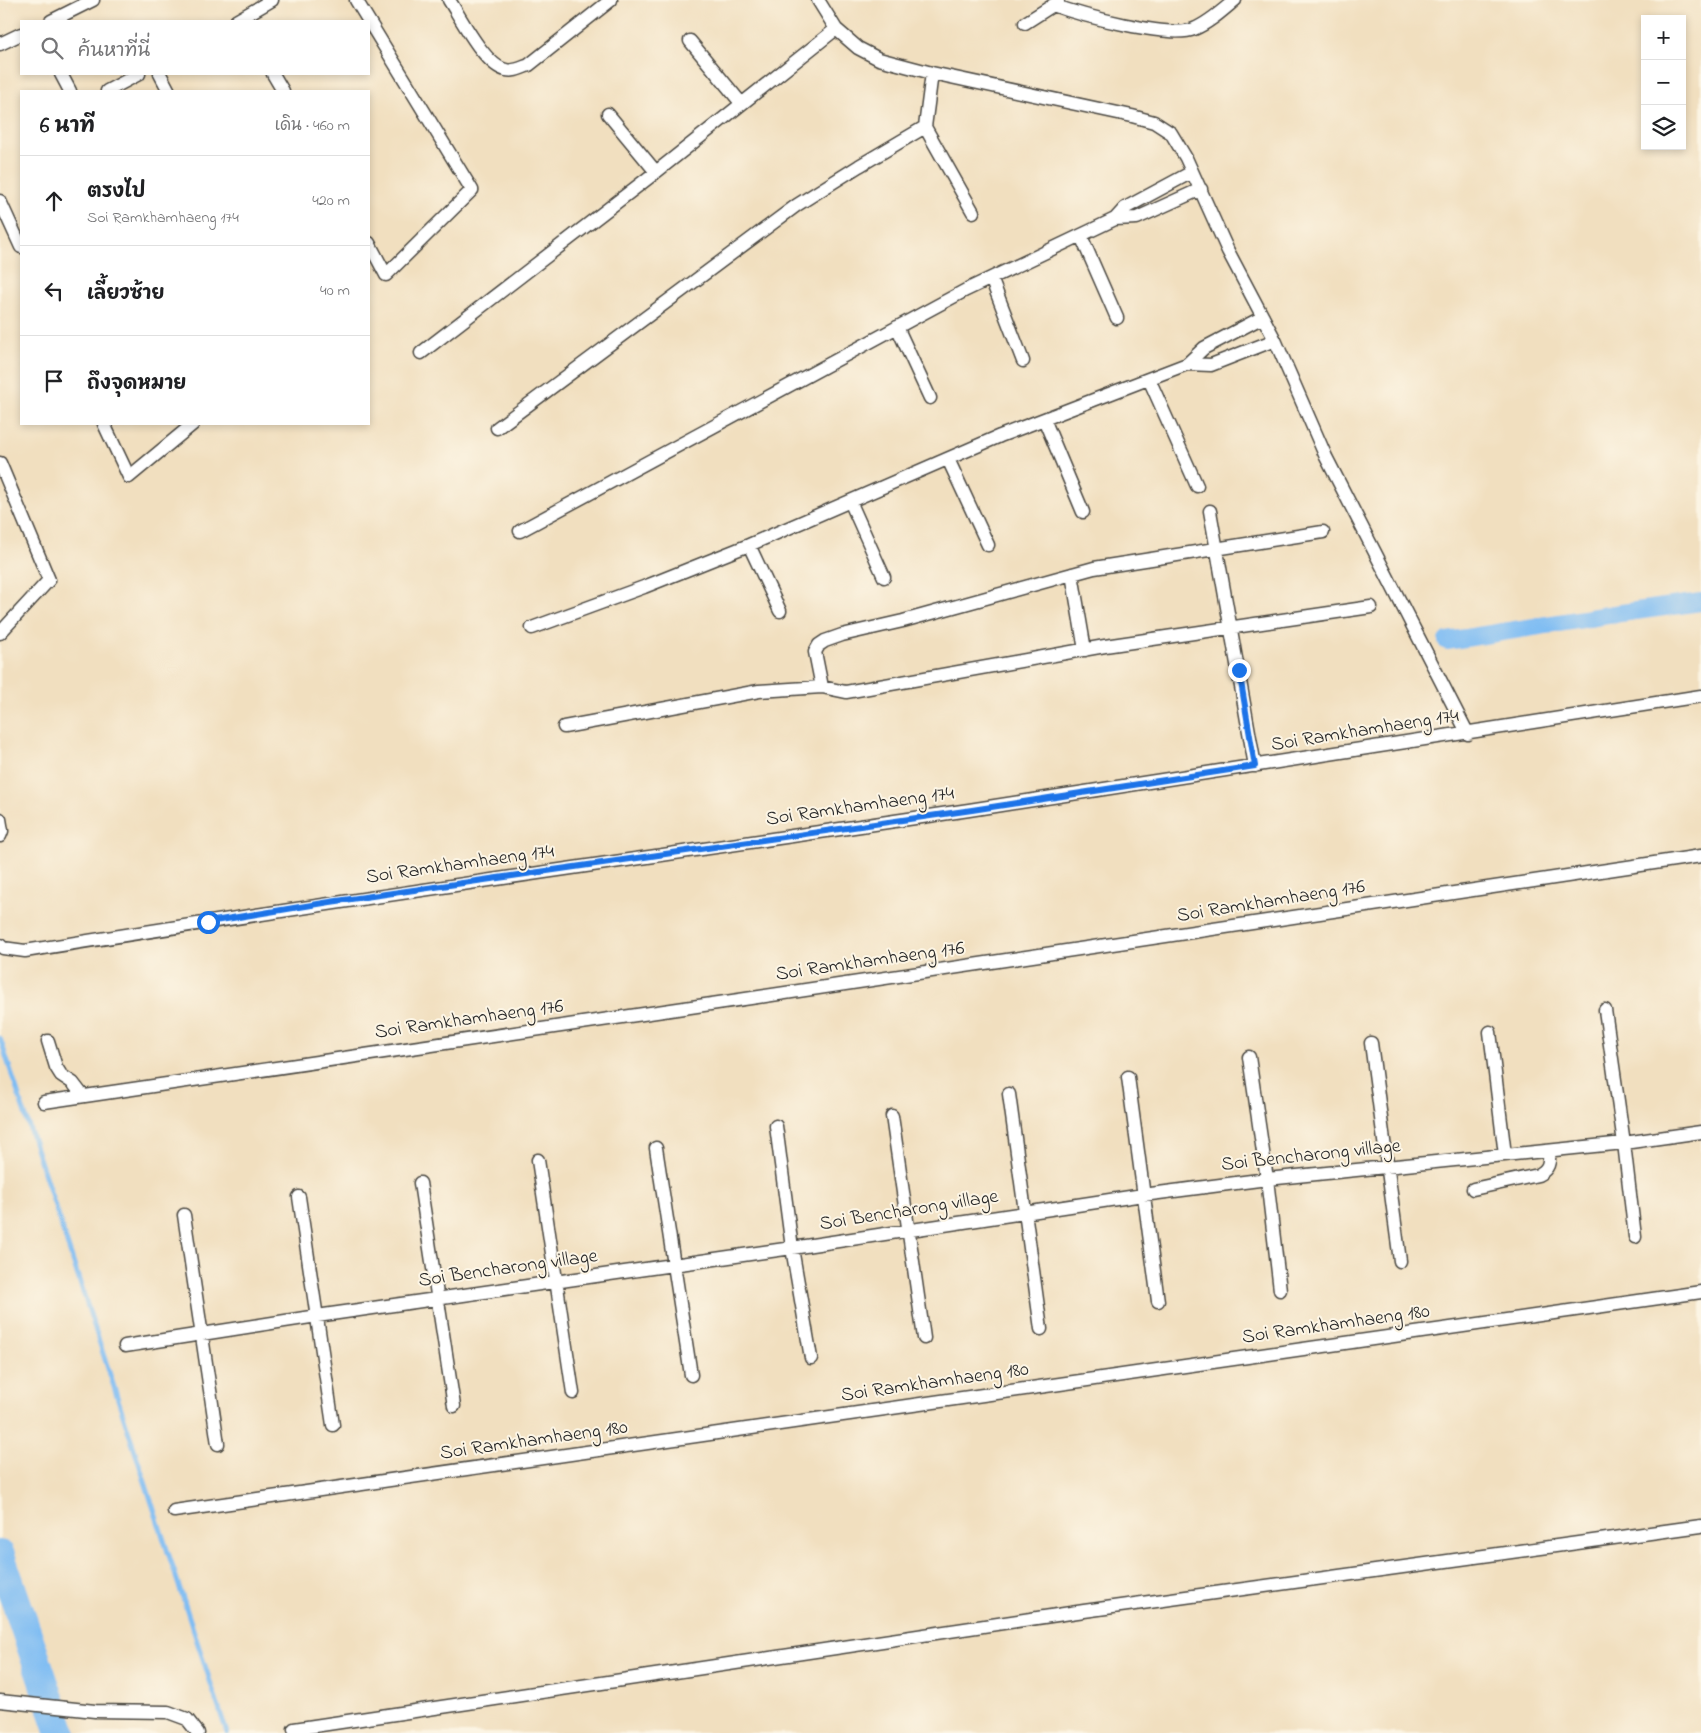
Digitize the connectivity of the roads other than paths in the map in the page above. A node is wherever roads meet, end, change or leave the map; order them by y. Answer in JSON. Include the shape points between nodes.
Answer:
{"nodes":[{"id":1,"x":93,"y":0,"type":"edge"},
{"id":2,"x":272,"y":0,"type":"edge"},
{"id":3,"x":356,"y":0,"type":"edge"},
{"id":4,"x":449,"y":0,"type":"edge"},
{"id":5,"x":611,"y":0,"type":"edge"},
{"id":6,"x":818,"y":0,"type":"edge"},
{"id":7,"x":1235,"y":0,"type":"edge"},
{"id":8,"x":1057,"y":3,"type":"edge"},
{"id":9,"x":53,"y":20,"type":"edge"},
{"id":10,"x":240,"y":20,"type":"edge"},
{"id":11,"x":368,"y":20,"type":"edge"},
{"id":12,"x":1025,"y":22,"type":"dead end"},
{"id":13,"x":370,"y":23,"type":"edge"},
{"id":14,"x":836,"y":29,"type":"junction"},
{"id":15,"x":20,"y":34,"type":"edge"},
{"id":16,"x":690,"y":41,"type":"dead end"},
{"id":17,"x":0,"y":44,"type":"edge"},
{"id":18,"x":932,"y":73,"type":"junction"},
{"id":19,"x":62,"y":75,"type":"edge"},
{"id":20,"x":137,"y":75,"type":"edge"},
{"id":21,"x":161,"y":75,"type":"edge"},
{"id":22,"x":274,"y":75,"type":"edge"},
{"id":23,"x":69,"y":90,"type":"edge"},
{"id":24,"x":109,"y":90,"type":"edge"},
{"id":25,"x":168,"y":90,"type":"edge"},
{"id":26,"x":282,"y":90,"type":"edge"},
{"id":27,"x":741,"y":104,"type":"junction"},
{"id":28,"x":608,"y":114,"type":"dead end"},
{"id":29,"x":925,"y":127,"type":"junction"},
{"id":30,"x":656,"y":172,"type":"junction"},
{"id":31,"x":1192,"y":172,"type":"junction"},
{"id":32,"x":1201,"y":189,"type":"junction"},
{"id":33,"x":0,"y":201,"type":"edge"},
{"id":34,"x":973,"y":212,"type":"dead end"},
{"id":35,"x":1115,"y":219,"type":"junction"},
{"id":36,"x":1081,"y":236,"type":"junction"},
{"id":37,"x":20,"y":244,"type":"edge"},
{"id":38,"x":370,"y":245,"type":"edge"},
{"id":39,"x":991,"y":278,"type":"junction"},
{"id":40,"x":1263,"y":317,"type":"junction"},
{"id":41,"x":1117,"y":318,"type":"dead end"},
{"id":42,"x":897,"y":327,"type":"junction"},
{"id":43,"x":1275,"y":340,"type":"junction"},
{"id":44,"x":422,"y":353,"type":"dead end"},
{"id":45,"x":1023,"y":361,"type":"dead end"},
{"id":46,"x":1187,"y":364,"type":"junction"},
{"id":47,"x":1149,"y":378,"type":"junction"},
{"id":48,"x":930,"y":398,"type":"dead end"},
{"id":49,"x":1044,"y":419,"type":"junction"},
{"id":50,"x":104,"y":425,"type":"edge"},
{"id":51,"x":192,"y":425,"type":"edge"},
{"id":52,"x":497,"y":428,"type":"dead end"},
{"id":53,"x":948,"y":459,"type":"junction"},
{"id":54,"x":0,"y":462,"type":"edge"},
{"id":55,"x":1197,"y":486,"type":"dead end"},
{"id":56,"x":850,"y":501,"type":"junction"},
{"id":57,"x":1210,"y":511,"type":"dead end"},
{"id":58,"x":1083,"y":512,"type":"dead end"},
{"id":59,"x":520,"y":531,"type":"dead end"},
{"id":60,"x":1323,"y":532,"type":"dead end"},
{"id":61,"x":749,"y":545,"type":"junction"},
{"id":62,"x":988,"y":545,"type":"dead end"},
{"id":63,"x":1218,"y":549,"type":"junction"},
{"id":64,"x":1072,"y":574,"type":"junction"},
{"id":65,"x":884,"y":576,"type":"dead end"},
{"id":66,"x":1371,"y":607,"type":"dead end"},
{"id":67,"x":780,"y":611,"type":"dead end"},
{"id":68,"x":532,"y":628,"type":"dead end"},
{"id":69,"x":1231,"y":628,"type":"junction"},
{"id":70,"x":0,"y":633,"type":"edge"},
{"id":71,"x":1085,"y":650,"type":"junction"},
{"id":72,"x":822,"y":687,"type":"junction"},
{"id":73,"x":1701,"y":696,"type":"edge"},
{"id":74,"x":564,"y":727,"type":"dead end"},
{"id":75,"x":1468,"y":734,"type":"junction"},
{"id":76,"x":1255,"y":766,"type":"junction"},
{"id":77,"x":0,"y":819,"type":"edge"},
{"id":78,"x":0,"y":836,"type":"edge"},
{"id":79,"x":1701,"y":856,"type":"edge"},
{"id":80,"x":0,"y":945,"type":"edge"},
{"id":81,"x":1605,"y":1010,"type":"dead end"},
{"id":82,"x":1490,"y":1032,"type":"dead end"},
{"id":83,"x":48,"y":1041,"type":"dead end"},
{"id":84,"x":1370,"y":1044,"type":"dead end"},
{"id":85,"x":1249,"y":1057,"type":"dead end"},
{"id":86,"x":1128,"y":1077,"type":"dead end"},
{"id":87,"x":1009,"y":1094,"type":"dead end"},
{"id":88,"x":83,"y":1096,"type":"junction"},
{"id":89,"x":44,"y":1102,"type":"dead end"},
{"id":90,"x":892,"y":1116,"type":"dead end"},
{"id":91,"x":776,"y":1126,"type":"dead end"},
{"id":92,"x":1701,"y":1132,"type":"edge"},
{"id":93,"x":1624,"y":1143,"type":"junction"},
{"id":94,"x":656,"y":1148,"type":"dead end"},
{"id":95,"x":1550,"y":1151,"type":"junction"},
{"id":96,"x":1504,"y":1155,"type":"junction"},
{"id":97,"x":538,"y":1160,"type":"dead end"},
{"id":98,"x":1388,"y":1166,"type":"junction"},
{"id":99,"x":1267,"y":1179,"type":"junction"},
{"id":100,"x":420,"y":1183,"type":"dead end"},
{"id":101,"x":1474,"y":1189,"type":"dead end"},
{"id":102,"x":1142,"y":1195,"type":"junction"},
{"id":103,"x":299,"y":1197,"type":"dead end"},
{"id":104,"x":1026,"y":1213,"type":"junction"},
{"id":105,"x":184,"y":1215,"type":"dead end"},
{"id":106,"x":909,"y":1230,"type":"junction"},
{"id":107,"x":1635,"y":1237,"type":"dead end"},
{"id":108,"x":792,"y":1248,"type":"junction"},
{"id":109,"x":1400,"y":1261,"type":"dead end"},
{"id":110,"x":675,"y":1264,"type":"junction"},
{"id":111,"x":556,"y":1282,"type":"junction"},
{"id":112,"x":1280,"y":1290,"type":"dead end"},
{"id":113,"x":1701,"y":1292,"type":"edge"},
{"id":114,"x":438,"y":1298,"type":"junction"},
{"id":115,"x":1158,"y":1301,"type":"dead end"},
{"id":116,"x":317,"y":1316,"type":"junction"},
{"id":117,"x":1041,"y":1329,"type":"dead end"},
{"id":118,"x":202,"y":1334,"type":"junction"},
{"id":119,"x":924,"y":1338,"type":"dead end"},
{"id":120,"x":125,"y":1346,"type":"dead end"},
{"id":121,"x":811,"y":1358,"type":"dead end"},
{"id":122,"x":691,"y":1374,"type":"dead end"},
{"id":123,"x":573,"y":1393,"type":"dead end"},
{"id":124,"x":454,"y":1406,"type":"dead end"},
{"id":125,"x":333,"y":1425,"type":"dead end"},
{"id":126,"x":218,"y":1444,"type":"dead end"},
{"id":127,"x":174,"y":1511,"type":"dead end"},
{"id":128,"x":1701,"y":1526,"type":"edge"},
{"id":129,"x":2,"y":1701,"type":"edge"},
{"id":130,"x":294,"y":1729,"type":"dead end"},
{"id":131,"x":198,"y":1733,"type":"edge"}],
"edges":[{"from":1,"to":9,"type":"street"},
{"from":2,"to":10,"type":"street"},
{"from":3,"to":11,"type":"street"},
{"from":4,"to":5,"type":"street","via":[[487,58],[498,67],[516,70],[529,65]]},
{"from":6,"to":14,"type":"street"},
{"from":7,"to":8,"type":"street","via":[[1201,26],[1181,32],[1091,17]]},
{"from":8,"to":12,"type":"street"},
{"from":13,"to":38,"type":"street","via":[[472,190],[386,275]]},
{"from":14,"to":18,"type":"street","via":[[858,48],[879,58]]},
{"from":14,"to":27,"type":"street"},
{"from":15,"to":17,"type":"street"},
{"from":16,"to":27,"type":"street"},
{"from":18,"to":29,"type":"street"},
{"from":18,"to":31,"type":"street","via":[[1154,122],[1171,133]]},
{"from":19,"to":23,"type":"street"},
{"from":20,"to":24,"type":"street"},
{"from":21,"to":25,"type":"street"},
{"from":22,"to":26,"type":"street"},
{"from":27,"to":30,"type":"street"},
{"from":28,"to":30,"type":"street"},
{"from":29,"to":34,"type":"street"},
{"from":29,"to":52,"type":"street","via":[[783,215]]},
{"from":30,"to":44,"type":"street"},
{"from":31,"to":32,"type":"street"},
{"from":31,"to":35,"type":"street","via":[[1125,208]]},
{"from":32,"to":35,"type":"street","via":[[1137,218]]},
{"from":32,"to":40,"type":"street","via":[[1228,251]]},
{"from":33,"to":37,"type":"street"},
{"from":35,"to":36,"type":"street"},
{"from":36,"to":39,"type":"street"},
{"from":36,"to":41,"type":"street"},
{"from":39,"to":42,"type":"street"},
{"from":39,"to":45,"type":"street"},
{"from":40,"to":43,"type":"street"},
{"from":40,"to":46,"type":"street","via":[[1204,348]]},
{"from":42,"to":48,"type":"street"},
{"from":42,"to":59,"type":"street"},
{"from":43,"to":46,"type":"street","via":[[1211,365]]},
{"from":43,"to":75,"type":"street","via":[[1326,457]]},
{"from":46,"to":47,"type":"street"},
{"from":47,"to":49,"type":"street"},
{"from":47,"to":55,"type":"street"},
{"from":49,"to":53,"type":"street"},
{"from":49,"to":58,"type":"street"},
{"from":50,"to":51,"type":"street","via":[[129,477]]},
{"from":53,"to":56,"type":"street"},
{"from":53,"to":62,"type":"street"},
{"from":54,"to":70,"type":"street","via":[[49,580]]},
{"from":56,"to":61,"type":"street"},
{"from":56,"to":65,"type":"street"},
{"from":57,"to":63,"type":"street"},
{"from":60,"to":63,"type":"street"},
{"from":61,"to":67,"type":"street"},
{"from":61,"to":68,"type":"street"},
{"from":63,"to":64,"type":"street"},
{"from":63,"to":69,"type":"street"},
{"from":64,"to":71,"type":"street"},
{"from":64,"to":72,"type":"street","via":[[825,641],[815,652]]},
{"from":66,"to":69,"type":"street"},
{"from":69,"to":71,"type":"street"},
{"from":69,"to":76,"type":"street"},
{"from":71,"to":72,"type":"street","via":[[846,692]]},
{"from":72,"to":74,"type":"street","via":[[759,691]]},
{"from":73,"to":75,"type":"street","name":"Soi Ramkhamhaeng 174"},
{"from":75,"to":76,"type":"street","name":"Soi Ramkhamhaeng 174"},
{"from":76,"to":80,"type":"street","name":"Soi Ramkhamhaeng 174","via":[[330,902],[25,951]]},
{"from":77,"to":78,"type":"street"},
{"from":79,"to":88,"type":"street","name":"Soi Ramkhamhaeng 176"},
{"from":81,"to":93,"type":"street"},
{"from":82,"to":96,"type":"street"},
{"from":83,"to":88,"type":"street","via":[[56,1067]]},
{"from":84,"to":98,"type":"street"},
{"from":85,"to":99,"type":"street"},
{"from":86,"to":102,"type":"street"},
{"from":87,"to":104,"type":"street"},
{"from":88,"to":89,"type":"street","name":"Soi Ramkhamhaeng 176"},
{"from":90,"to":106,"type":"street"},
{"from":91,"to":108,"type":"street"},
{"from":92,"to":93,"type":"street","name":"Soi Bencharong village"},
{"from":93,"to":95,"type":"street","name":"Soi Bencharong village"},
{"from":93,"to":107,"type":"street"},
{"from":94,"to":110,"type":"street"},
{"from":95,"to":96,"type":"street","name":"Soi Bencharong village"},
{"from":95,"to":101,"type":"street","via":[[1546,1171]]},
{"from":96,"to":98,"type":"street","name":"Soi Bencharong village"},
{"from":97,"to":111,"type":"street"},
{"from":98,"to":99,"type":"street","name":"Soi Bencharong village"},
{"from":98,"to":109,"type":"street"},
{"from":99,"to":102,"type":"street","name":"Soi Bencharong village"},
{"from":99,"to":112,"type":"street"},
{"from":100,"to":114,"type":"street"},
{"from":102,"to":104,"type":"street","name":"Soi Bencharong village"},
{"from":102,"to":115,"type":"street"},
{"from":103,"to":116,"type":"street"},
{"from":104,"to":106,"type":"street","name":"Soi Bencharong village"},
{"from":104,"to":117,"type":"street"},
{"from":105,"to":118,"type":"street"},
{"from":106,"to":108,"type":"street","name":"Soi Bencharong village"},
{"from":106,"to":119,"type":"street"},
{"from":108,"to":110,"type":"street","name":"Soi Bencharong village"},
{"from":108,"to":121,"type":"street"},
{"from":110,"to":111,"type":"street","name":"Soi Bencharong village"},
{"from":110,"to":122,"type":"street"},
{"from":111,"to":114,"type":"street","name":"Soi Bencharong village"},
{"from":111,"to":123,"type":"street"},
{"from":113,"to":127,"type":"street","name":"Soi Ramkhamhaeng 180"},
{"from":114,"to":116,"type":"street","name":"Soi Bencharong village"},
{"from":114,"to":124,"type":"street"},
{"from":116,"to":118,"type":"street","name":"Soi Bencharong village"},
{"from":116,"to":125,"type":"street"},
{"from":118,"to":120,"type":"street","name":"Soi Bencharong village"},
{"from":118,"to":126,"type":"street"},
{"from":128,"to":130,"type":"street","via":[[1084,1611]]},
{"from":129,"to":131,"type":"street","via":[[96,1711],[168,1712],[186,1718]]}]}
